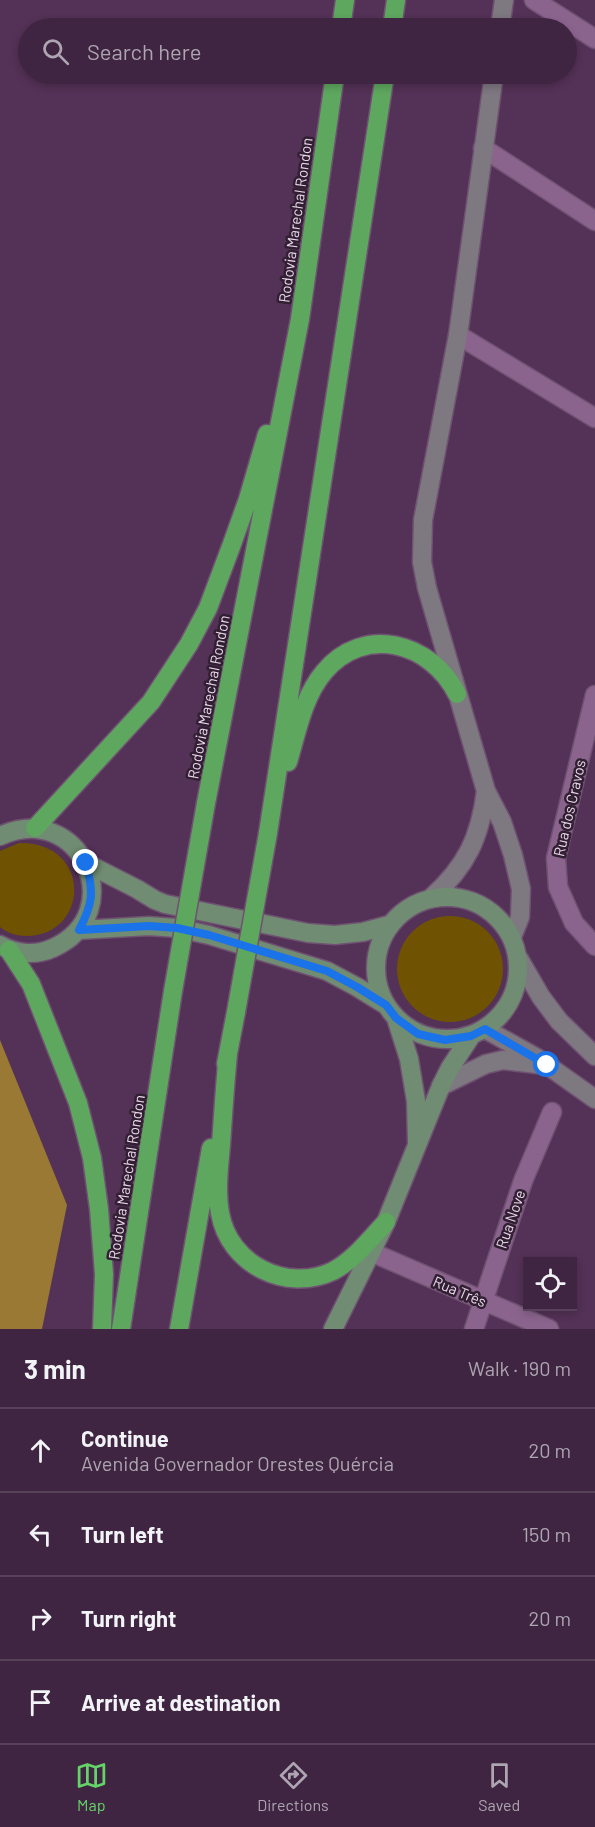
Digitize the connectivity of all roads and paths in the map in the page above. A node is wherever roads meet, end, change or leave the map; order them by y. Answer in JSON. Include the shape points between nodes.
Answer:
{"nodes":[{"id":1,"x":345,"y":0,"type":"edge"},
{"id":2,"x":396,"y":0,"type":"edge"},
{"id":3,"x":504,"y":0,"type":"edge"},
{"id":4,"x":534,"y":0,"type":"edge"},
{"id":5,"x":342,"y":18,"type":"edge"},
{"id":6,"x":393,"y":18,"type":"edge"},
{"id":7,"x":501,"y":18,"type":"edge"},
{"id":8,"x":562,"y":18,"type":"edge"},
{"id":9,"x":577,"y":27,"type":"edge"},
{"id":10,"x":595,"y":39,"type":"edge"},
{"id":11,"x":333,"y":84,"type":"edge"},
{"id":12,"x":383,"y":84,"type":"edge"},
{"id":13,"x":493,"y":84,"type":"edge"},
{"id":14,"x":483,"y":148,"type":"junction"},
{"id":15,"x":595,"y":221,"type":"edge"},
{"id":16,"x":300,"y":319,"type":"junction"},
{"id":17,"x":458,"y":335,"type":"junction"},
{"id":18,"x":595,"y":418,"type":"edge"},
{"id":19,"x":457,"y":694,"type":"junction"},
{"id":20,"x":595,"y":695,"type":"edge"},
{"id":21,"x":486,"y":791,"type":"junction"},
{"id":22,"x":35,"y":828,"type":"junction"},
{"id":23,"x":268,"y":833,"type":"junction"},
{"id":24,"x":0,"y":836,"type":"edge"},
{"id":25,"x":86,"y":863,"type":"junction"},
{"id":26,"x":431,"y":898,"type":"junction"},
{"id":27,"x":389,"y":925,"type":"junction"},
{"id":28,"x":79,"y":930,"type":"junction"},
{"id":29,"x":512,"y":937,"type":"junction"},
{"id":30,"x":595,"y":946,"type":"edge"},
{"id":31,"x":5,"y":947,"type":"edge"},
{"id":32,"x":519,"y":959,"type":"junction"},
{"id":33,"x":391,"y":1012,"type":"junction"},
{"id":34,"x":478,"y":1033,"type":"junction"},
{"id":35,"x":228,"y":1054,"type":"junction"},
{"id":36,"x":595,"y":1056,"type":"edge"},
{"id":37,"x":547,"y":1065,"type":"junction"},
{"id":38,"x":441,"y":1086,"type":"junction"},
{"id":39,"x":595,"y":1099,"type":"edge"},
{"id":40,"x":552,"y":1112,"type":"dead end"},
{"id":41,"x":417,"y":1144,"type":"junction"},
{"id":42,"x":386,"y":1222,"type":"junction"},
{"id":43,"x":371,"y":1252,"type":"junction"},
{"id":44,"x":483,"y":1300,"type":"junction"},
{"id":45,"x":102,"y":1329,"type":"edge"},
{"id":46,"x":121,"y":1329,"type":"edge"},
{"id":47,"x":178,"y":1329,"type":"edge"},
{"id":48,"x":333,"y":1329,"type":"edge"},
{"id":49,"x":474,"y":1329,"type":"edge"},
{"id":50,"x":549,"y":1329,"type":"edge"}],
"edges":[{"from":1,"to":5,"type":"highway"},
{"from":2,"to":6,"type":"highway"},
{"from":3,"to":7,"type":"street"},
{"from":4,"to":8,"type":"street"},
{"from":9,"to":10,"type":"street"},
{"from":11,"to":16,"type":"highway","name":"Rodovia Marechal Rondon"},
{"from":12,"to":23,"type":"highway"},
{"from":13,"to":14,"type":"street"},
{"from":14,"to":15,"type":"street"},
{"from":14,"to":17,"type":"street"},
{"from":16,"to":22,"type":"highway","via":[[248,499],[208,608],[151,702]]},
{"from":16,"to":46,"type":"highway","name":"Rodovia Marechal Rondon","bridge":true,"via":[[206,803]]},
{"from":17,"to":18,"type":"street"},
{"from":17,"to":19,"type":"street","via":[[423,520],[422,562]]},
{"from":19,"to":21,"type":"street"},
{"from":19,"to":23,"type":"highway","via":[[433,662],[410,649],[370,646],[334,662],[317,682],[303,711]]},
{"from":20,"to":30,"type":"street","name":"Rua dos Cravos","via":[[556,858],[558,887],[574,923]]},
{"from":21,"to":26,"type":"street","via":[[476,839],[450,881]]},
{"from":21,"to":29,"type":"street","via":[[502,822],[521,889],[520,917]]},
{"from":22,"to":24,"type":"main road"},
{"from":22,"to":25,"type":"main road","via":[[56,833],[74,846]]},
{"from":23,"to":35,"type":"highway","bridge":true},
{"from":25,"to":27,"type":"main road","via":[[155,900],[286,929],[335,935]]},
{"from":25,"to":28,"type":"main road","via":[[92,886],[90,910]]},
{"from":26,"to":27,"type":"main road","via":[[408,908]]},
{"from":26,"to":29,"type":"main road","via":[[463,898],[483,907],[493,912]]},
{"from":27,"to":33,"type":"main road","via":[[379,944],[375,965],[378,986]]},
{"from":28,"to":31,"type":"main road","via":[[47,951],[28,953]]},
{"from":28,"to":33,"type":"main road","via":[[149,926],[209,935],[327,971]]},
{"from":29,"to":32,"type":"main road"},
{"from":31,"to":45,"type":"highway","via":[[31,984],[78,1103],[92,1158],[104,1274]]},
{"from":32,"to":34,"type":"main road","via":[[517,986],[506,1011]]},
{"from":32,"to":36,"type":"street","via":[[559,1021]]},
{"from":33,"to":34,"type":"main road","via":[[418,1034],[445,1040]]},
{"from":33,"to":41,"type":"main road","via":[[409,1059],[416,1101]]},
{"from":34,"to":37,"type":"street"},
{"from":34,"to":38,"type":"main road"},
{"from":35,"to":42,"type":"highway","via":[[218,1179],[220,1213],[237,1250],[269,1274],[309,1278],[329,1273],[346,1262]]},
{"from":35,"to":47,"type":"highway"},
{"from":37,"to":38,"type":"street","via":[[503,1060]]},
{"from":37,"to":39,"type":"street"},
{"from":38,"to":41,"type":"main road"},
{"from":40,"to":44,"type":"street","name":"Rua Nove","via":[[523,1181]]},
{"from":41,"to":42,"type":"main road"},
{"from":42,"to":43,"type":"main road"},
{"from":43,"to":44,"type":"street","name":"Rua Três"},
{"from":43,"to":48,"type":"main road"},
{"from":44,"to":49,"type":"street","name":"Rua Nove"},
{"from":44,"to":50,"type":"street","name":"Rua Três"}]}
